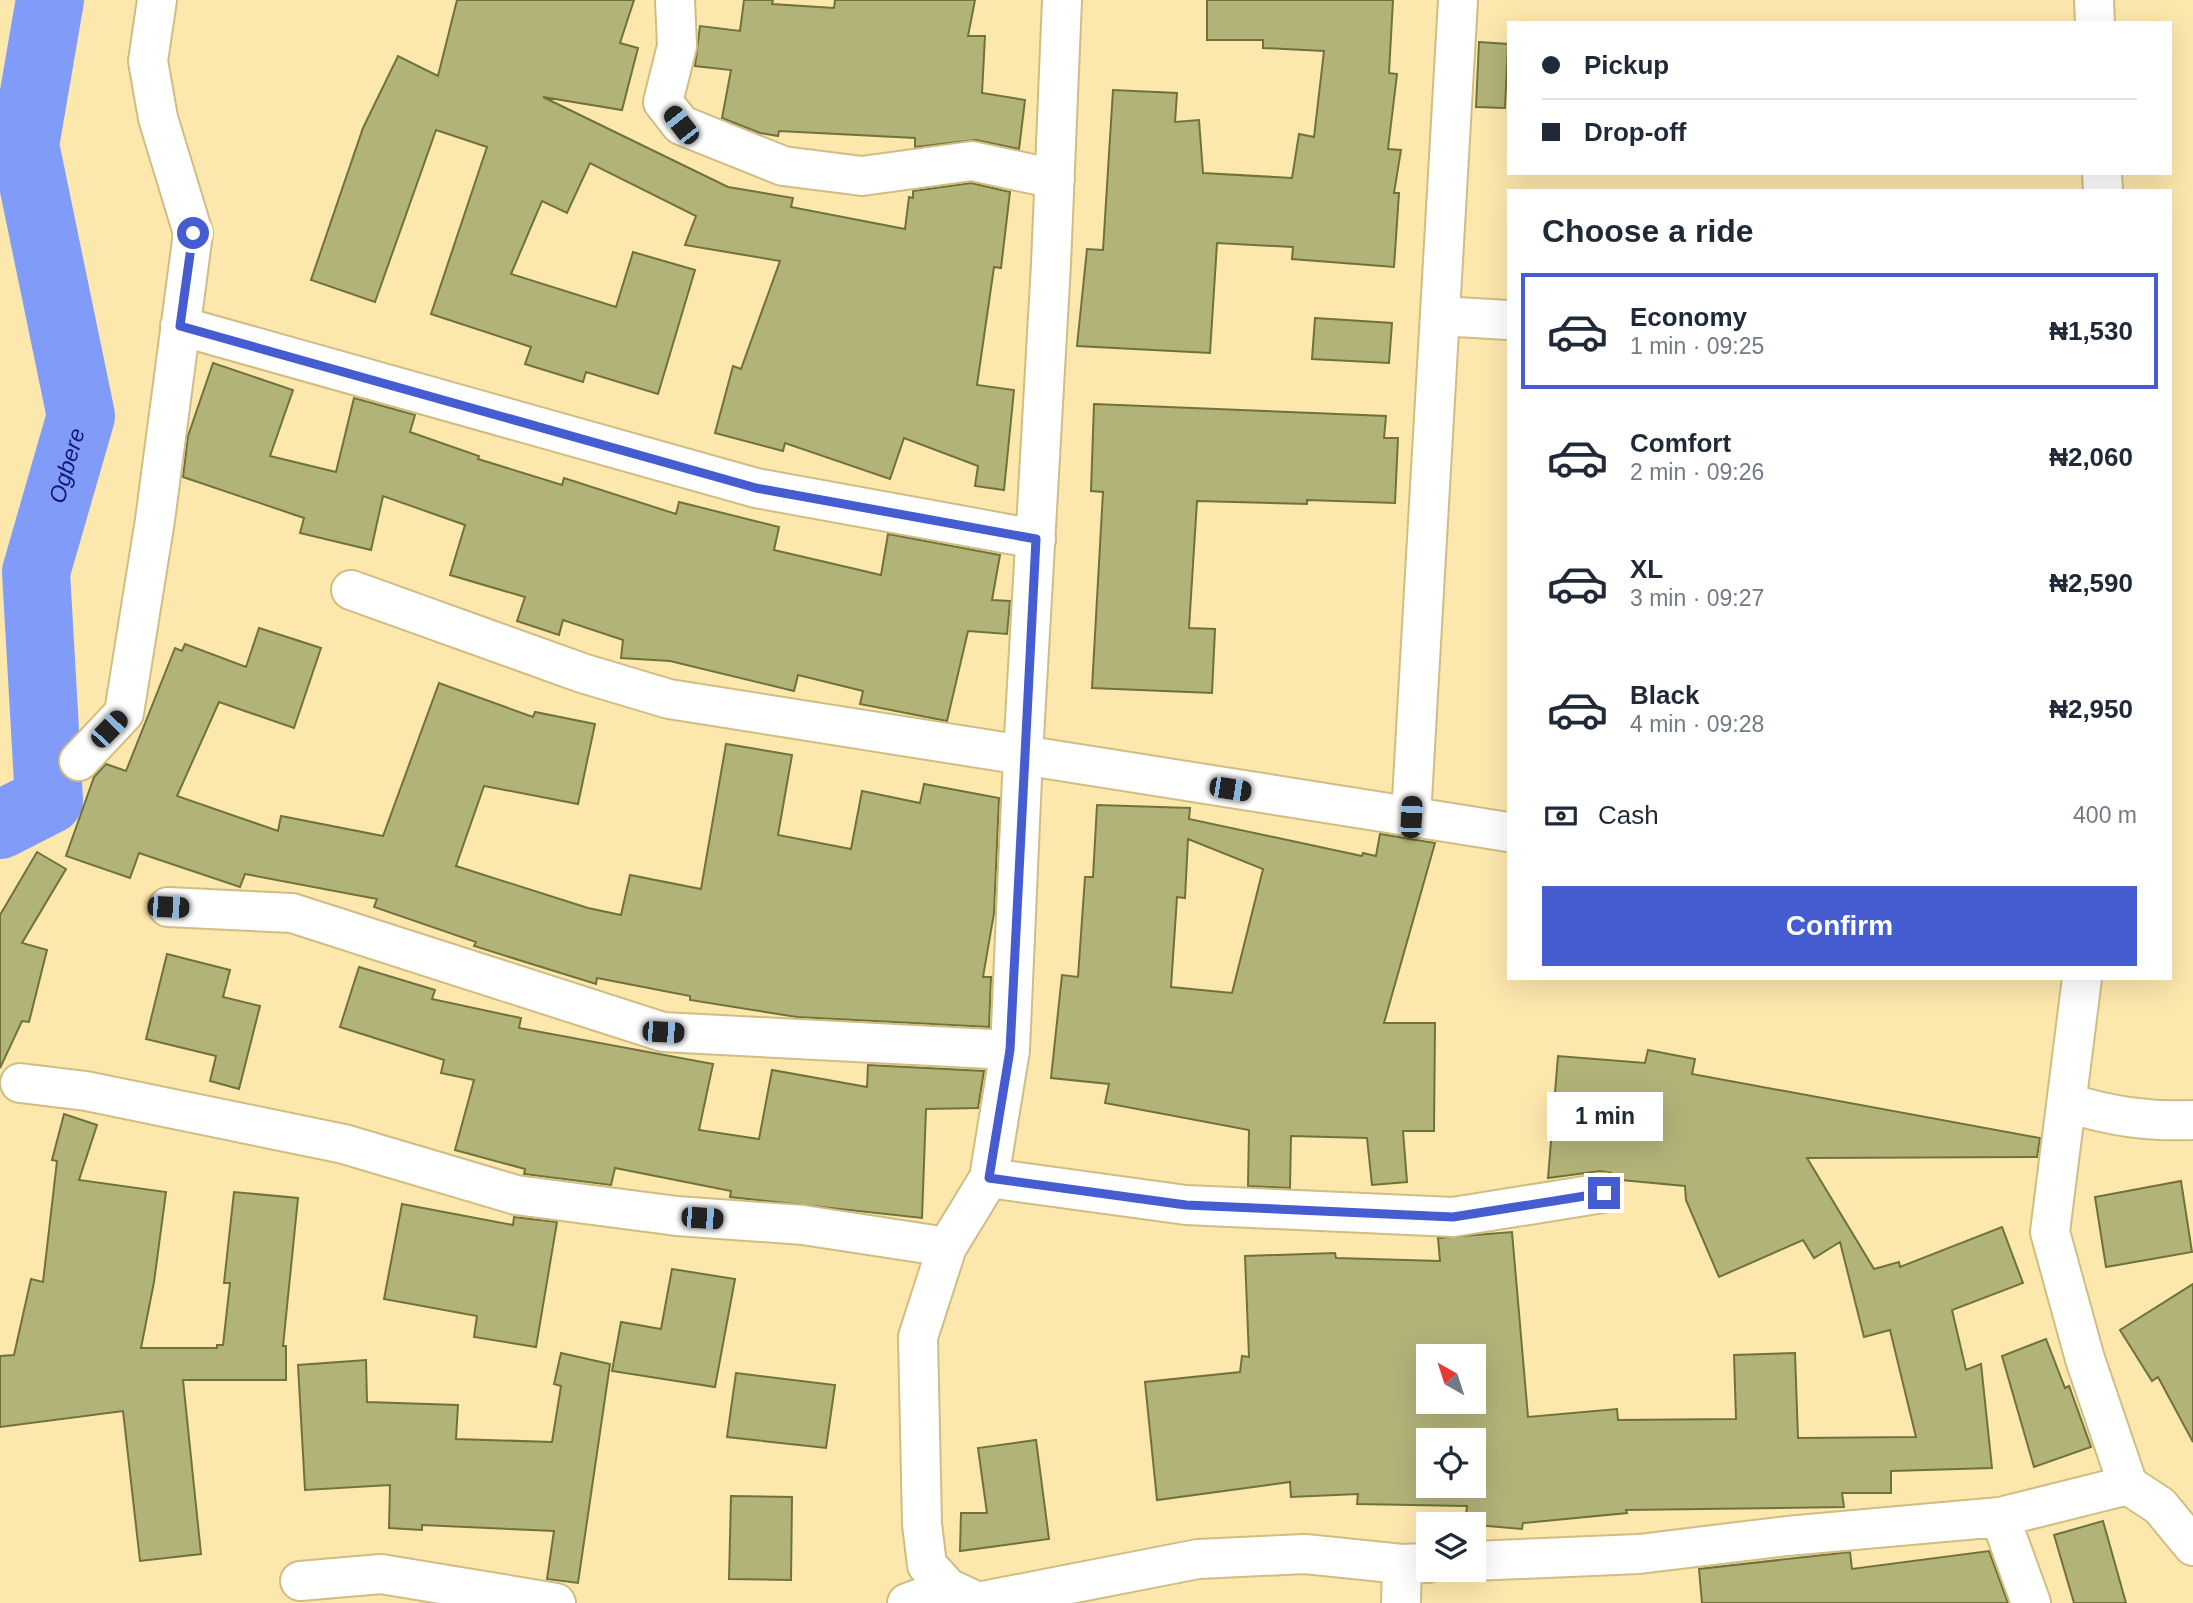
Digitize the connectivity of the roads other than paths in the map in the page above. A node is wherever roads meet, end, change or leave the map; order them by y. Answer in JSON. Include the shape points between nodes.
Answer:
{"nodes":[{"id":1,"x":157,"y":0,"type":"edge"},
{"id":2,"x":675,"y":0,"type":"edge"},
{"id":3,"x":1062,"y":0,"type":"edge"},
{"id":4,"x":1458,"y":0,"type":"edge"},
{"id":5,"x":2094,"y":0,"type":"edge"},
{"id":6,"x":2095,"y":21,"type":"edge"},
{"id":7,"x":1055,"y":179,"type":"junction"},
{"id":8,"x":1440,"y":316,"type":"junction"},
{"id":9,"x":1507,"y":320,"type":"edge"},
{"id":10,"x":180,"y":326,"type":"junction"},
{"id":11,"x":1036,"y":539,"type":"junction"},
{"id":12,"x":351,"y":590,"type":"dead end"},
{"id":13,"x":1023,"y":755,"type":"junction"},
{"id":14,"x":79,"y":761,"type":"dead end"},
{"id":15,"x":1411,"y":817,"type":"junction"},
{"id":16,"x":1507,"y":832,"type":"edge"},
{"id":17,"x":168,"y":907,"type":"dead end"},
{"id":18,"x":2082,"y":980,"type":"edge"},
{"id":19,"x":1010,"y":1050,"type":"junction"},
{"id":20,"x":20,"y":1083,"type":"dead end"},
{"id":21,"x":2067,"y":1103,"type":"junction"},
{"id":22,"x":2193,"y":1120,"type":"edge"},
{"id":23,"x":989,"y":1178,"type":"junction"},
{"id":24,"x":1604,"y":1193,"type":"dead end"},
{"id":25,"x":947,"y":1247,"type":"junction"},
{"id":26,"x":2128,"y":1485,"type":"junction"},
{"id":27,"x":2000,"y":1517,"type":"junction"},
{"id":28,"x":2193,"y":1546,"type":"edge"},
{"id":29,"x":1486,"y":1560,"type":"edge"},
{"id":30,"x":1415,"y":1564,"type":"edge"},
{"id":31,"x":300,"y":1581,"type":"dead end"},
{"id":32,"x":948,"y":1588,"type":"junction"},
{"id":33,"x":556,"y":1603,"type":"edge"},
{"id":34,"x":906,"y":1603,"type":"edge"},
{"id":35,"x":1401,"y":1603,"type":"edge"},
{"id":36,"x":2031,"y":1603,"type":"edge"}],
"edges":[{"from":1,"to":10,"type":"street","via":[[148,61],[158,118],[193,233]]},
{"from":2,"to":7,"type":"street","via":[[677,46],[663,102],[681,125],[783,166],[862,176],[972,161]]},
{"from":3,"to":7,"type":"street"},
{"from":4,"to":8,"type":"street"},
{"from":5,"to":6,"type":"street"},
{"from":7,"to":11,"type":"street"},
{"from":8,"to":9,"type":"street"},
{"from":8,"to":15,"type":"street"},
{"from":10,"to":11,"type":"street","via":[[756,488]]},
{"from":10,"to":14,"type":"street","via":[[124,713]]},
{"from":11,"to":13,"type":"street"},
{"from":12,"to":13,"type":"street","via":[[582,673],[670,699]]},
{"from":13,"to":15,"type":"street"},
{"from":13,"to":19,"type":"street"},
{"from":15,"to":16,"type":"street"},
{"from":17,"to":19,"type":"street","via":[[292,913],[663,1032]]},
{"from":18,"to":21,"type":"street"},
{"from":19,"to":23,"type":"street"},
{"from":20,"to":25,"type":"street","via":[[86,1091],[344,1144],[516,1195],[677,1216],[803,1226]]},
{"from":21,"to":22,"type":"street","via":[[2113,1117]]},
{"from":21,"to":26,"type":"street","via":[[2050,1232],[2085,1360]]},
{"from":23,"to":24,"type":"street","via":[[1186,1205],[1453,1217]]},
{"from":23,"to":25,"type":"street"},
{"from":25,"to":32,"type":"street","via":[[918,1337],[922,1524],[927,1565]]},
{"from":26,"to":27,"type":"street"},
{"from":26,"to":28,"type":"street","via":[[2160,1506]]},
{"from":27,"to":29,"type":"street","via":[[1639,1554]]},
{"from":27,"to":36,"type":"street"},
{"from":30,"to":32,"type":"street","via":[[1305,1554],[1198,1559],[978,1602]]},
{"from":30,"to":35,"type":"street"},
{"from":31,"to":33,"type":"street","via":[[381,1574]]},
{"from":32,"to":34,"type":"street"}]}
